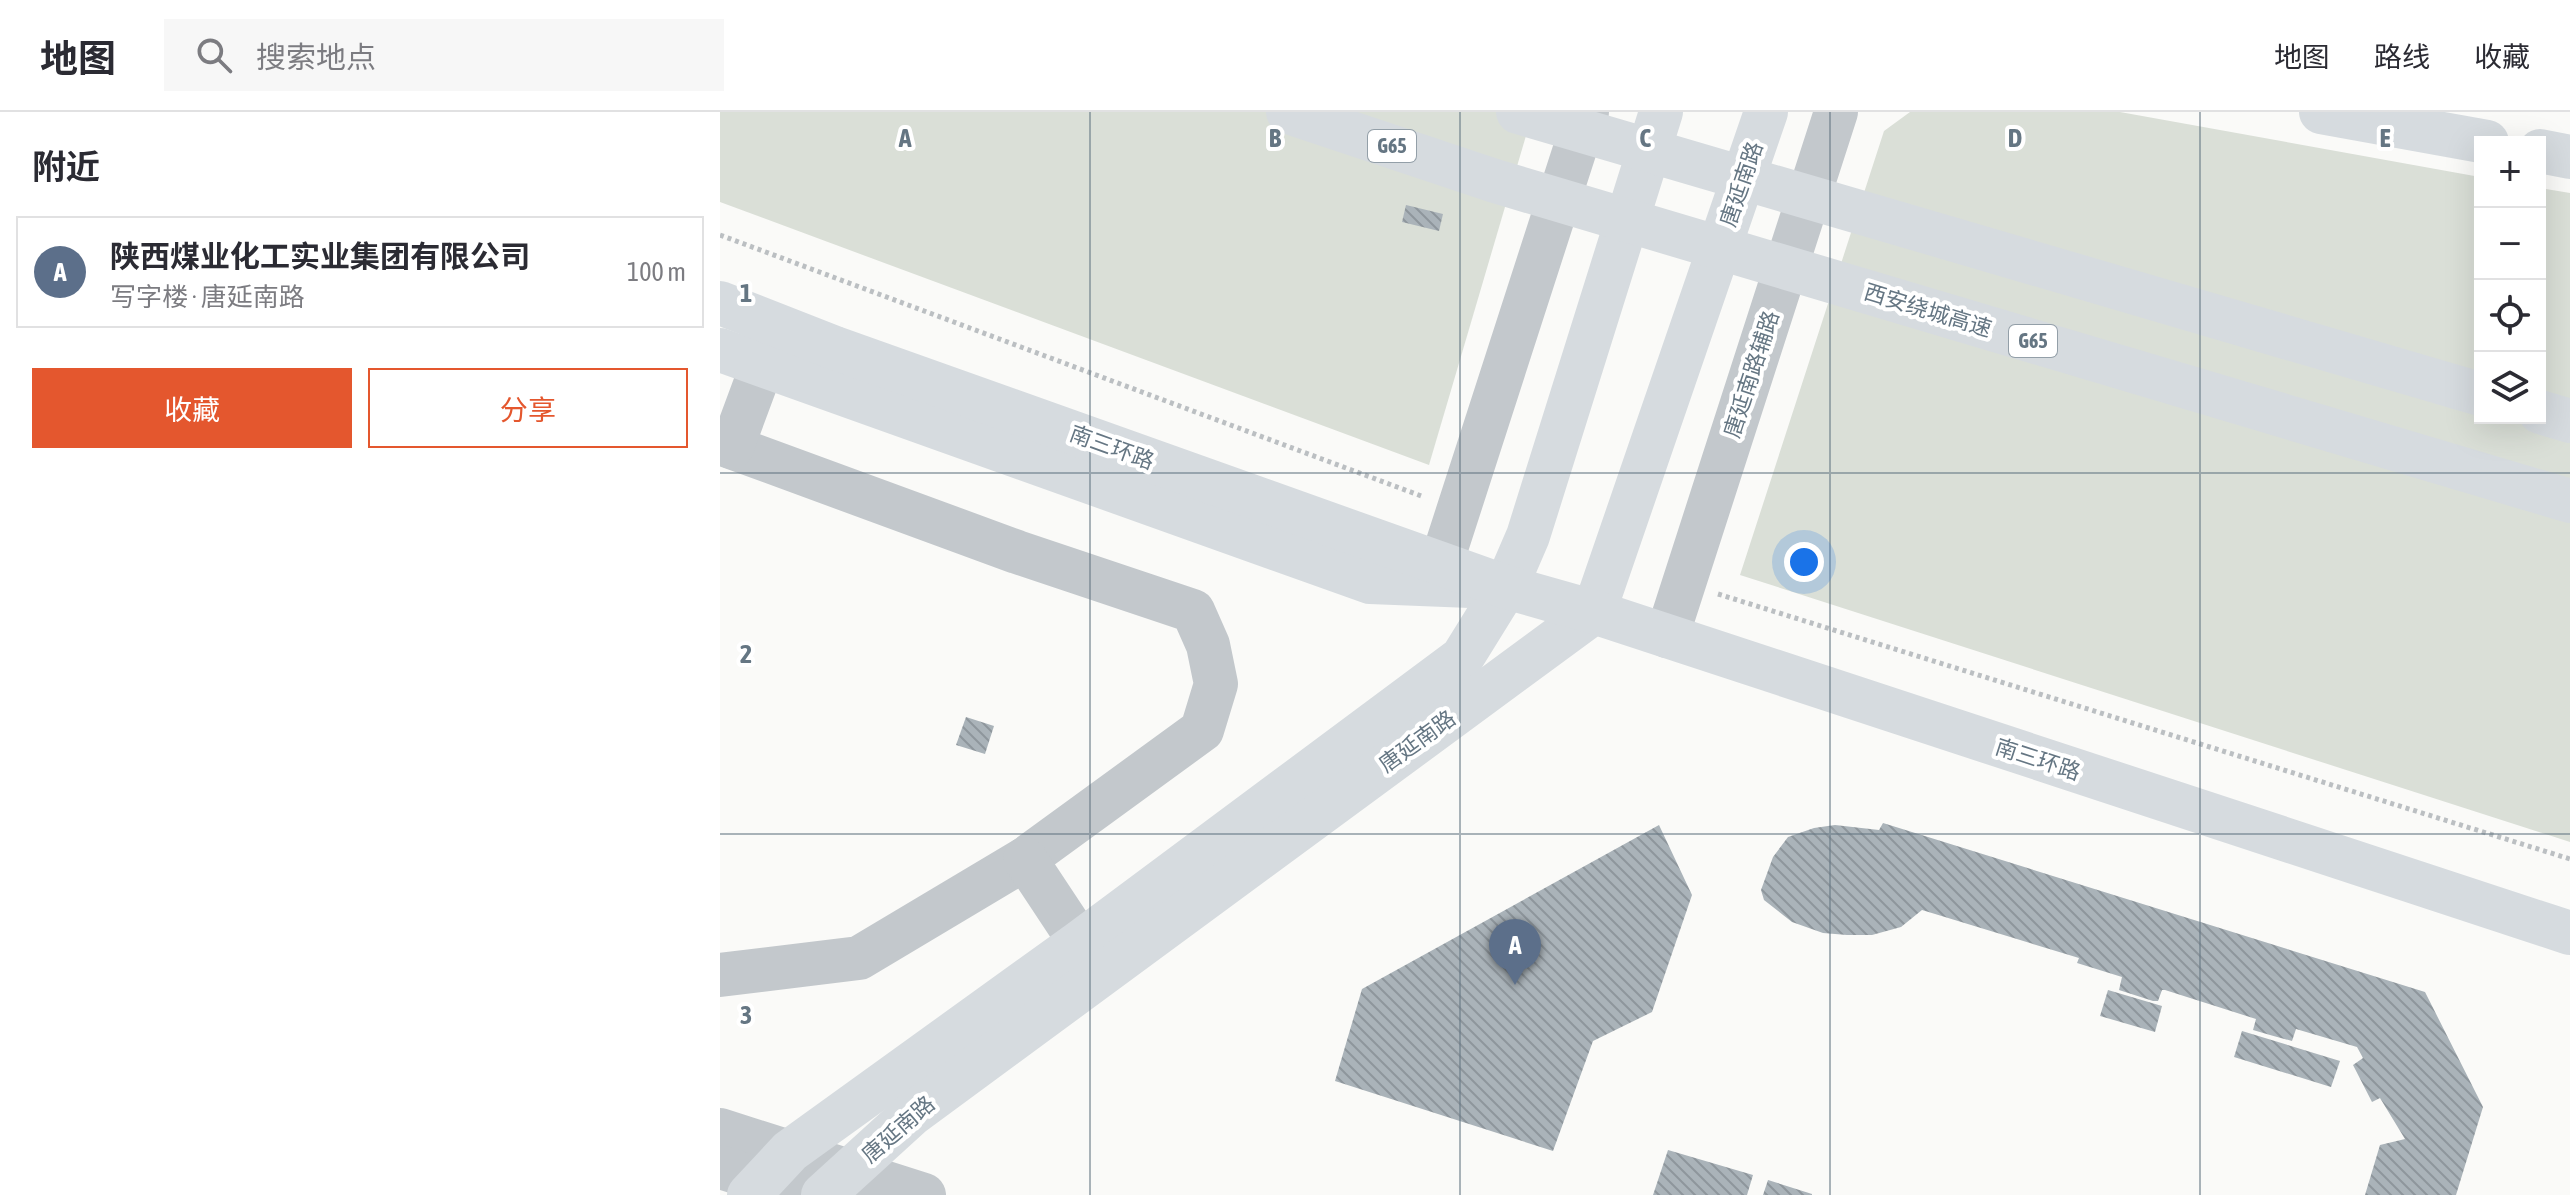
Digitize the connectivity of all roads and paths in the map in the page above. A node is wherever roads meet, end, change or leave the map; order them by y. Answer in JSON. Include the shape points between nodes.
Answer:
{"nodes":[{"id":1,"x":1288,"y":112,"type":"edge"},
{"id":2,"x":1518,"y":112,"type":"edge"},
{"id":3,"x":1587,"y":112,"type":"edge"},
{"id":4,"x":1661,"y":112,"type":"edge"},
{"id":5,"x":1766,"y":112,"type":"edge"},
{"id":6,"x":1836,"y":112,"type":"edge"},
{"id":7,"x":2321,"y":112,"type":"edge"},
{"id":8,"x":2474,"y":140,"type":"edge"},
{"id":9,"x":2546,"y":152,"type":"edge"},
{"id":10,"x":2570,"y":157,"type":"edge"},
{"id":11,"x":720,"y":303,"type":"edge"},
{"id":12,"x":720,"y":350,"type":"edge"},
{"id":13,"x":762,"y":366,"type":"junction"},
{"id":14,"x":2474,"y":392,"type":"edge"},
{"id":15,"x":2546,"y":414,"type":"edge"},
{"id":16,"x":2570,"y":421,"type":"edge"},
{"id":17,"x":726,"y":445,"type":"edge"},
{"id":18,"x":2570,"y":501,"type":"edge"},
{"id":19,"x":1441,"y":564,"type":"junction"},
{"id":20,"x":1506,"y":587,"type":"junction"},
{"id":21,"x":1594,"y":612,"type":"junction"},
{"id":22,"x":1667,"y":636,"type":"junction"},
{"id":23,"x":1025,"y":859,"type":"junction"},
{"id":24,"x":2570,"y":933,"type":"edge"},
{"id":25,"x":1080,"y":942,"type":"junction"},
{"id":26,"x":720,"y":975,"type":"edge"},
{"id":27,"x":720,"y":1130,"type":"edge"},
{"id":28,"x":720,"y":1167,"type":"edge"},
{"id":29,"x":768,"y":1175,"type":"edge"},
{"id":30,"x":836,"y":1184,"type":"edge"},
{"id":31,"x":810,"y":1195,"type":"edge"},
{"id":32,"x":924,"y":1195,"type":"edge"}],
"edges":[{"from":1,"to":18,"type":"main road","name":"西安绕城高速","number":"G65","via":[[1525,190]]},
{"from":2,"to":14,"type":"main road"},
{"from":3,"to":19,"type":"street"},
{"from":4,"to":20,"type":"main road","name":"唐延南路","via":[[1528,536]]},
{"from":5,"to":21,"type":"main road","name":"唐延南路"},
{"from":6,"to":22,"type":"street","name":"唐延南路辅路"},
{"from":7,"to":8,"type":"main road"},
{"from":9,"to":10,"type":"main road"},
{"from":11,"to":19,"type":"main road","name":"南三环路"},
{"from":12,"to":13,"type":"main road","name":"南三环路"},
{"from":13,"to":17,"type":"street"},
{"from":13,"to":20,"type":"main road","name":"南三环路","via":[[1370,582]]},
{"from":15,"to":16,"type":"main road"},
{"from":17,"to":23,"type":"street","via":[[1193,611],[1208,645],[1216,684],[1202,730]]},
{"from":19,"to":20,"type":"main road","name":"南三环路"},
{"from":20,"to":21,"type":"main road","name":"南三环路"},
{"from":20,"to":25,"type":"main road","name":"唐延南路","via":[[1462,658]]},
{"from":21,"to":22,"type":"main road","name":"南三环路"},
{"from":21,"to":30,"type":"main road","name":"唐延南路","via":[[912,1114]]},
{"from":22,"to":24,"type":"main road","name":"南三环路"},
{"from":23,"to":25,"type":"street"},
{"from":23,"to":26,"type":"street","via":[[859,958]]},
{"from":25,"to":29,"type":"main road","name":"唐延南路"},
{"from":27,"to":29,"type":"street"},
{"from":28,"to":29,"type":"street"},
{"from":29,"to":30,"type":"street"},
{"from":29,"to":31,"type":"street"},
{"from":30,"to":32,"type":"street"}]}
